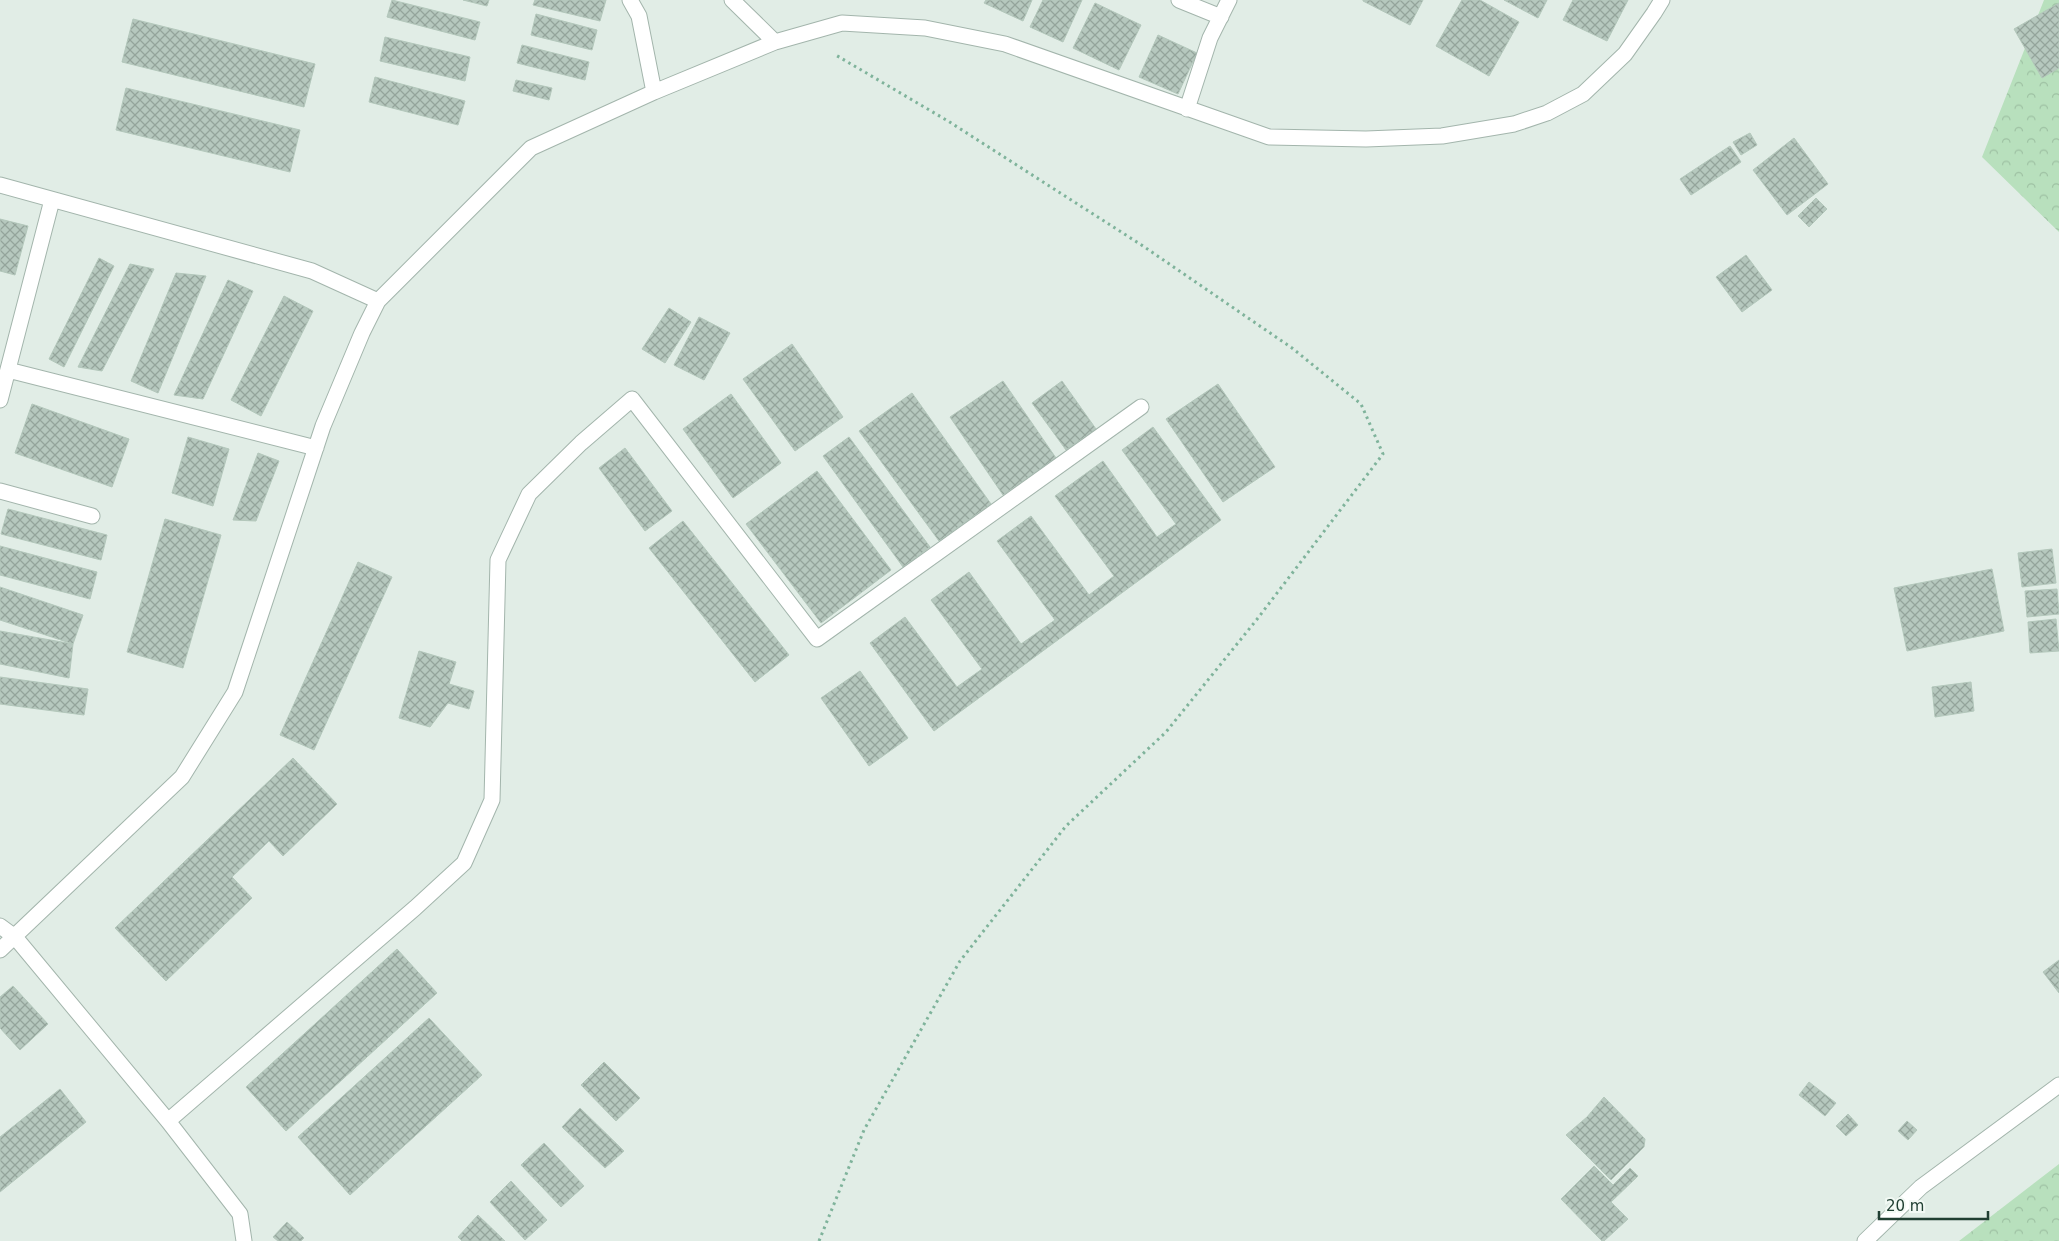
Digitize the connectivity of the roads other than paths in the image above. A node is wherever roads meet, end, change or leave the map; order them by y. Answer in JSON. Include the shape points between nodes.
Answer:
{"nodes":[{"id":1,"x":630,"y":0,"type":"edge"},
{"id":2,"x":732,"y":0,"type":"edge"},
{"id":3,"x":1179,"y":0,"type":"edge"},
{"id":4,"x":1229,"y":0,"type":"edge"},
{"id":5,"x":1662,"y":0,"type":"edge"},
{"id":6,"x":1221,"y":17,"type":"junction"},
{"id":7,"x":775,"y":42,"type":"junction"},
{"id":8,"x":654,"y":92,"type":"junction"},
{"id":9,"x":1187,"y":109,"type":"junction"},
{"id":10,"x":0,"y":185,"type":"edge"},
{"id":11,"x":52,"y":200,"type":"junction"},
{"id":12,"x":378,"y":301,"type":"junction"},
{"id":13,"x":8,"y":370,"type":"junction"},
{"id":14,"x":0,"y":400,"type":"edge"},
{"id":15,"x":1141,"y":407,"type":"dead end"},
{"id":16,"x":316,"y":448,"type":"junction"},
{"id":17,"x":0,"y":491,"type":"edge"},
{"id":18,"x":92,"y":516,"type":"dead end"},
{"id":19,"x":0,"y":926,"type":"edge"},
{"id":20,"x":15,"y":937,"type":"junction"},
{"id":21,"x":0,"y":950,"type":"edge"},
{"id":22,"x":2059,"y":1085,"type":"edge"},
{"id":23,"x":168,"y":1121,"type":"junction"},
{"id":24,"x":244,"y":1241,"type":"edge"},
{"id":25,"x":1865,"y":1241,"type":"edge"}],
"edges":[{"from":1,"to":8,"type":"street","via":[[639,16]]},
{"from":2,"to":7,"type":"street"},
{"from":3,"to":6,"type":"street"},
{"from":4,"to":6,"type":"street"},
{"from":5,"to":9,"type":"street","via":[[1624,54],[1583,94],[1514,124],[1442,136],[1366,139],[1269,137]]},
{"from":6,"to":9,"type":"street","via":[[1210,38]]},
{"from":7,"to":8,"type":"street"},
{"from":7,"to":9,"type":"street","via":[[842,23],[925,28],[1005,44]]},
{"from":8,"to":12,"type":"street","via":[[531,148]]},
{"from":10,"to":11,"type":"street"},
{"from":11,"to":12,"type":"street","via":[[312,271]]},
{"from":11,"to":13,"type":"street"},
{"from":12,"to":16,"type":"street"},
{"from":13,"to":14,"type":"street"},
{"from":13,"to":16,"type":"street"},
{"from":15,"to":23,"type":"street","via":[[816,639],[632,399],[581,442],[529,494],[498,560],[492,800],[464,863]]},
{"from":16,"to":20,"type":"street","via":[[235,692],[182,777]]},
{"from":17,"to":18,"type":"street"},
{"from":19,"to":20,"type":"street"},
{"from":20,"to":21,"type":"street"},
{"from":20,"to":23,"type":"street"},
{"from":22,"to":25,"type":"street","via":[[1921,1187]]},
{"from":23,"to":24,"type":"street","via":[[240,1214]]}]}
